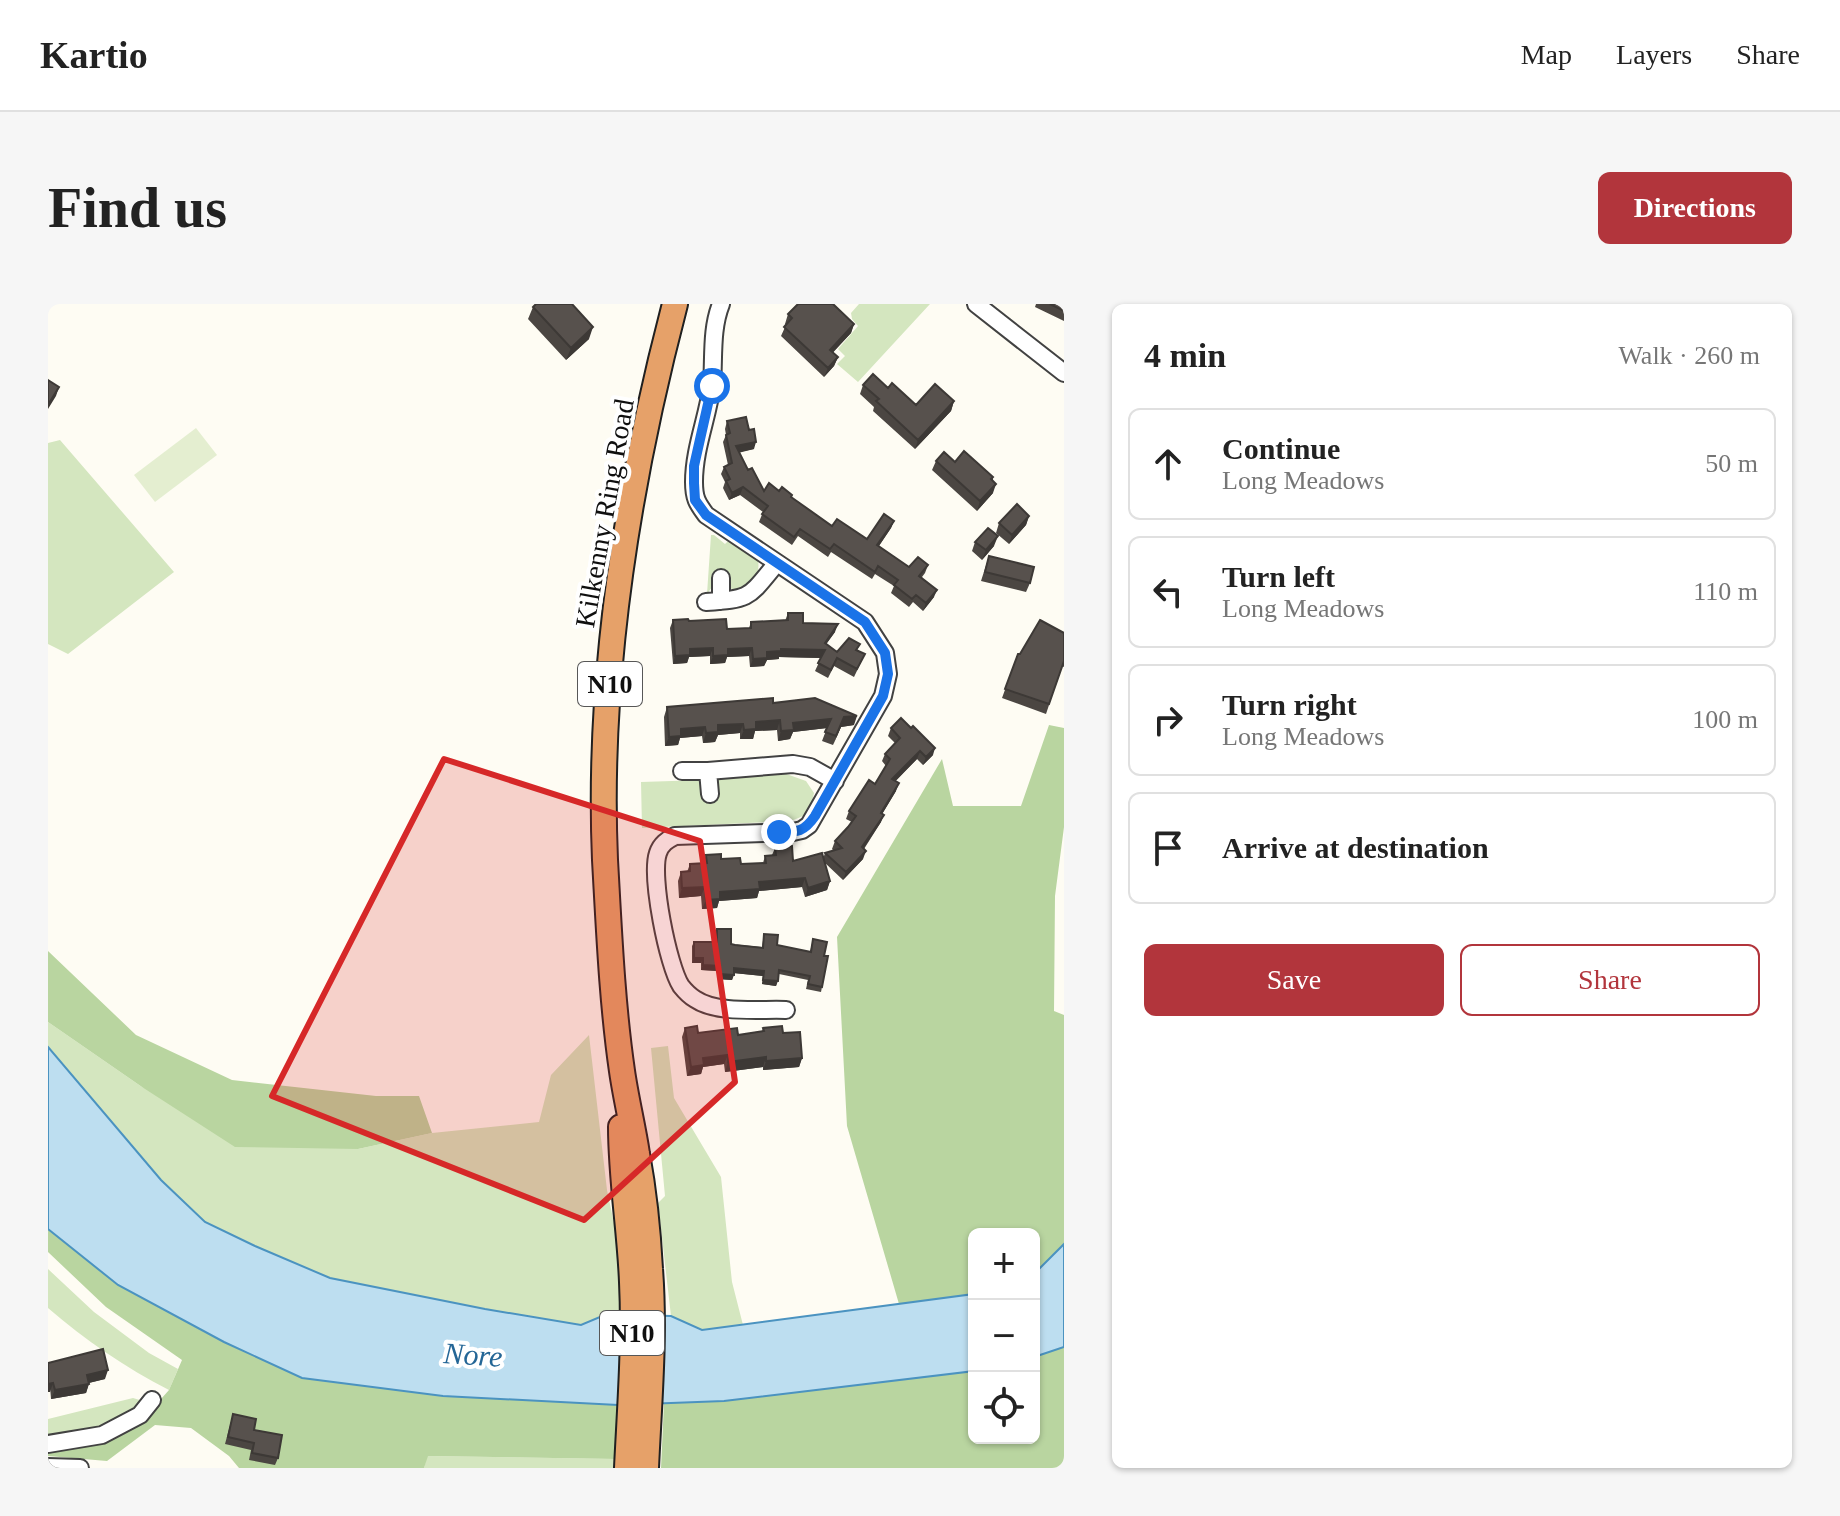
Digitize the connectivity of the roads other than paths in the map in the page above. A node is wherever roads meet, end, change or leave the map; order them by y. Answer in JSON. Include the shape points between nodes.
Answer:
{"nodes":[{"id":1,"x":675,"y":304,"type":"edge"},
{"id":2,"x":721,"y":304,"type":"edge"},
{"id":3,"x":976,"y":304,"type":"edge"},
{"id":4,"x":1064,"y":373,"type":"edge"},
{"id":5,"x":776,"y":564,"type":"junction"},
{"id":6,"x":721,"y":578,"type":"dead end"},
{"id":7,"x":682,"y":771,"type":"dead end"},
{"id":8,"x":708,"y":771,"type":"junction"},
{"id":9,"x":835,"y":781,"type":"junction"},
{"id":10,"x":710,"y":794,"type":"dead end"},
{"id":11,"x":786,"y":1010,"type":"dead end"},
{"id":12,"x":634,"y":1198,"type":"junction"},
{"id":13,"x":152,"y":1400,"type":"dead end"},
{"id":14,"x":48,"y":1444,"type":"edge"},
{"id":15,"x":48,"y":1467,"type":"edge"},
{"id":16,"x":80,"y":1468,"type":"edge"},
{"id":17,"x":627,"y":1468,"type":"edge"},
{"id":18,"x":646,"y":1468,"type":"edge"}],
"edges":[{"from":1,"to":12,"type":"highway","name":"Kilkenny Ring Road","number":"N10","via":[[631,505],[612,640],[604,780],[611,958],[622,1070],[621,1159]]},
{"from":2,"to":5,"type":"street","via":[[712,386],[694,466],[695,500],[706,515]]},
{"from":3,"to":4,"type":"street"},
{"from":5,"to":6,"type":"street","via":[[750,595],[739,600],[714,601]]},
{"from":5,"to":9,"type":"street","via":[[865,622],[885,653],[883,696]]},
{"from":7,"to":8,"type":"street"},
{"from":8,"to":9,"type":"street","via":[[793,764]]},
{"from":8,"to":10,"type":"street"},
{"from":9,"to":11,"type":"street","via":[[802,830],[675,836],[659,851],[656,865],[661,918],[680,985],[705,1005]]},
{"from":12,"to":17,"type":"highway","name":"Kilkenny Ring Road","number":"N10"},
{"from":12,"to":18,"type":"highway","name":"Kilkenny Ring Road","number":"N10","via":[[652,1307]]},
{"from":13,"to":14,"type":"street","via":[[140,1415],[102,1435]]},
{"from":15,"to":16,"type":"street"}]}
